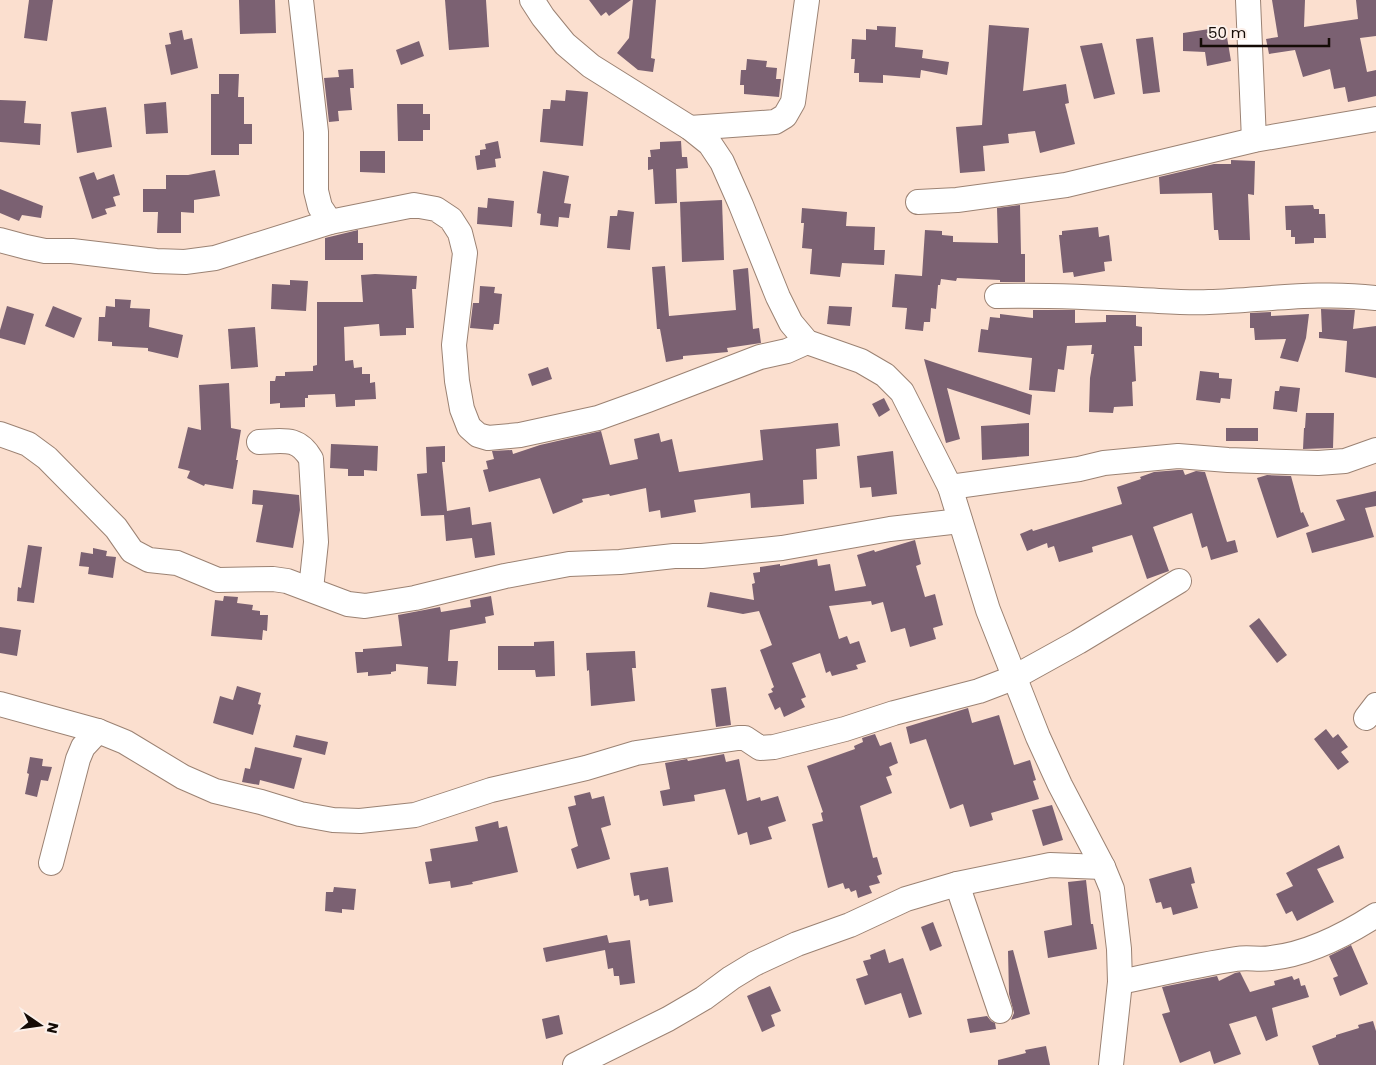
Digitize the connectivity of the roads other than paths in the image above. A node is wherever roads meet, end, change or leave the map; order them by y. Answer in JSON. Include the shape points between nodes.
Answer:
{"nodes":[{"id":1,"x":301,"y":0,"type":"edge"},
{"id":2,"x":532,"y":0,"type":"edge"},
{"id":3,"x":808,"y":0,"type":"edge"},
{"id":4,"x":1248,"y":0,"type":"edge"},
{"id":5,"x":1376,"y":120,"type":"edge"},
{"id":6,"x":690,"y":128,"type":"junction"},
{"id":7,"x":1254,"y":140,"type":"junction"},
{"id":8,"x":918,"y":202,"type":"dead end"},
{"id":9,"x":330,"y":222,"type":"junction"},
{"id":10,"x":0,"y":240,"type":"edge"},
{"id":11,"x":997,"y":296,"type":"dead end"},
{"id":12,"x":1376,"y":298,"type":"edge"},
{"id":13,"x":807,"y":342,"type":"junction"},
{"id":14,"x":0,"y":434,"type":"edge"},
{"id":15,"x":259,"y":442,"type":"dead end"},
{"id":16,"x":1376,"y":450,"type":"edge"},
{"id":17,"x":950,"y":487,"type":"junction"},
{"id":18,"x":960,"y":521,"type":"junction"},
{"id":19,"x":914,"y":527,"type":"junction"},
{"id":20,"x":969,"y":548,"type":"junction"},
{"id":21,"x":1179,"y":581,"type":"dead end"},
{"id":22,"x":311,"y":589,"type":"junction"},
{"id":23,"x":1014,"y":678,"type":"junction"},
{"id":24,"x":0,"y":704,"type":"edge"},
{"id":25,"x":98,"y":731,"type":"junction"},
{"id":26,"x":51,"y":863,"type":"dead end"},
{"id":27,"x":1103,"y":867,"type":"junction"},
{"id":28,"x":957,"y":884,"type":"junction"},
{"id":29,"x":1376,"y":915,"type":"edge"},
{"id":30,"x":1120,"y":982,"type":"junction"},
{"id":31,"x":1000,"y":1011,"type":"dead end"},
{"id":32,"x":575,"y":1065,"type":"edge"},
{"id":33,"x":1111,"y":1065,"type":"edge"}],
"edges":[{"from":1,"to":9,"type":"street","via":[[316,132],[316,191],[320,207]]},
{"from":2,"to":6,"type":"street","via":[[565,44],[591,66]]},
{"from":3,"to":6,"type":"street","via":[[793,102],[785,116],[775,122]]},
{"from":4,"to":7,"type":"street"},
{"from":5,"to":7,"type":"street"},
{"from":6,"to":13,"type":"street","via":[[710,144],[722,162],[778,297],[791,323]]},
{"from":7,"to":8,"type":"street","via":[[1066,184],[957,200]]},
{"from":9,"to":10,"type":"street","via":[[215,258],[185,262],[45,251]]},
{"from":9,"to":13,"type":"street","via":[[414,205],[436,209],[451,218],[460,233],[465,253],[454,345],[460,400],[469,427],[488,438],[520,435],[598,418]]},
{"from":11,"to":12,"type":"street","via":[[1174,302],[1323,294]]},
{"from":13,"to":17,"type":"street","via":[[861,361],[885,375],[902,392]]},
{"from":14,"to":22,"type":"street","via":[[28,444],[47,458],[116,528],[132,551],[149,560],[177,563],[218,580],[273,579]]},
{"from":15,"to":22,"type":"street","via":[[297,443],[311,459],[316,542]]},
{"from":16,"to":17,"type":"street","via":[[1345,461],[1318,463],[1178,456],[1104,463]]},
{"from":17,"to":18,"type":"street"},
{"from":18,"to":19,"type":"street"},
{"from":18,"to":20,"type":"street"},
{"from":19,"to":20,"type":"street"},
{"from":19,"to":22,"type":"street","via":[[782,548],[569,564],[365,606],[348,604]]},
{"from":20,"to":23,"type":"street"},
{"from":21,"to":23,"type":"street"},
{"from":23,"to":25,"type":"street","via":[[980,691],[774,747],[760,748],[745,738],[738,738],[636,754],[492,790],[415,815],[360,821],[300,814],[215,791],[157,763],[125,742]]},
{"from":23,"to":27,"type":"street","via":[[1041,745]]},
{"from":24,"to":25,"type":"street"},
{"from":25,"to":26,"type":"street","via":[[83,747],[78,759]]},
{"from":27,"to":28,"type":"street","via":[[1050,865]]},
{"from":27,"to":30,"type":"street","via":[[1112,889]]},
{"from":28,"to":31,"type":"street"},
{"from":28,"to":32,"type":"street","via":[[906,899],[754,964],[668,1019]]},
{"from":29,"to":30,"type":"street","via":[[1316,947],[1295,953],[1270,958],[1239,958]]},
{"from":30,"to":33,"type":"street"}]}
